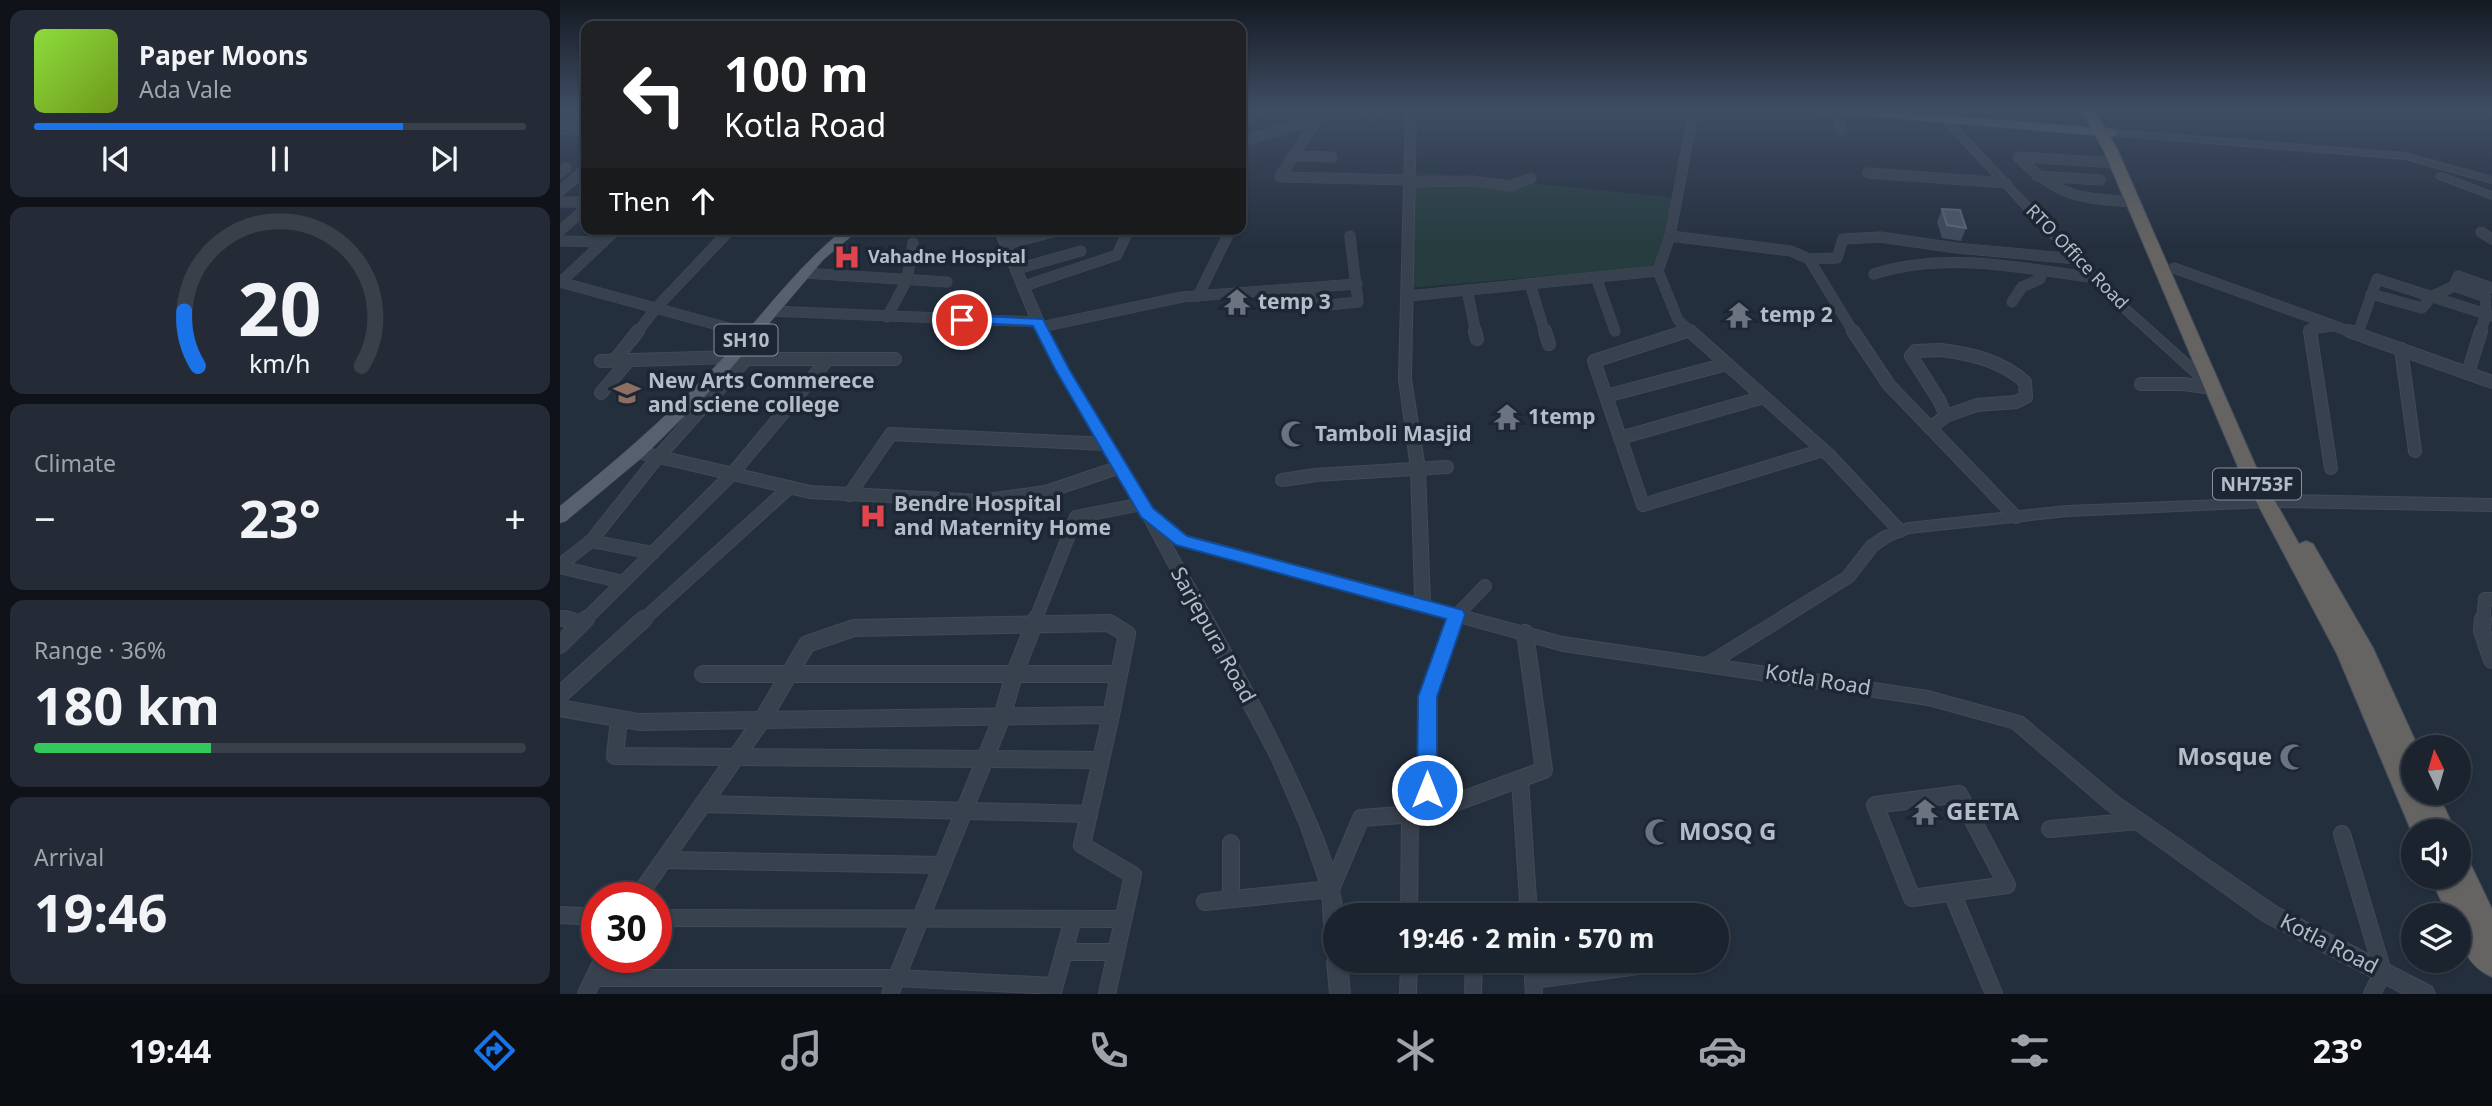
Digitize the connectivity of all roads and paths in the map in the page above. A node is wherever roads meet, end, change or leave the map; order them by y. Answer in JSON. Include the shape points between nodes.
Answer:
{"nodes":[{"id":1,"x":1411,"y":155,"type":"edge"},
{"id":2,"x":1685,"y":155,"type":"edge"},
{"id":3,"x":1980,"y":155,"type":"edge"},
{"id":4,"x":2113,"y":155,"type":"edge"},
{"id":5,"x":2117,"y":155,"type":"edge"},
{"id":6,"x":2398,"y":155,"type":"edge"},
{"id":7,"x":1293,"y":156,"type":"joint"},
{"id":8,"x":2406,"y":156,"type":"junction"},
{"id":9,"x":1332,"y":157,"type":"dead end"},
{"id":10,"x":2095,"y":161,"type":"junction"},
{"id":11,"x":2116,"y":163,"type":"junction"},
{"id":12,"x":581,"y":173,"type":"edge"},
{"id":13,"x":1868,"y":173,"type":"dead end"},
{"id":14,"x":2036,"y":176,"type":"junction"},
{"id":15,"x":1531,"y":178,"type":"dead end"},
{"id":16,"x":2100,"y":180,"type":"junction"},
{"id":17,"x":2492,"y":180,"type":"edge"},
{"id":18,"x":1411,"y":181,"type":"junction"},
{"id":19,"x":2006,"y":183,"type":"junction"},
{"id":20,"x":564,"y":188,"type":"edge"},
{"id":21,"x":2492,"y":196,"type":"edge"},
{"id":22,"x":2109,"y":200,"type":"junction"},
{"id":23,"x":560,"y":202,"type":"edge"},
{"id":24,"x":581,"y":202,"type":"edge"},
{"id":25,"x":2133,"y":202,"type":"junction"},
{"id":26,"x":581,"y":213,"type":"edge"},
{"id":27,"x":560,"y":220,"type":"edge"},
{"id":28,"x":572,"y":221,"type":"junction"},
{"id":29,"x":581,"y":221,"type":"edge"},
{"id":30,"x":560,"y":231,"type":"edge"},
{"id":31,"x":2481,"y":232,"type":"dead end"},
{"id":32,"x":611,"y":235,"type":"edge"},
{"id":33,"x":725,"y":235,"type":"edge"},
{"id":34,"x":846,"y":235,"type":"edge"},
{"id":35,"x":1002,"y":235,"type":"edge"},
{"id":36,"x":1042,"y":235,"type":"edge"},
{"id":37,"x":1126,"y":235,"type":"edge"},
{"id":38,"x":1228,"y":235,"type":"edge"},
{"id":39,"x":1350,"y":236,"type":"dead end"},
{"id":40,"x":1670,"y":236,"type":"junction"},
{"id":41,"x":2492,"y":239,"type":"edge"},
{"id":42,"x":560,"y":241,"type":"edge"},
{"id":43,"x":603,"y":242,"type":"junction"},
{"id":44,"x":913,"y":243,"type":"dead end"},
{"id":45,"x":1007,"y":244,"type":"junction"},
{"id":46,"x":1081,"y":251,"type":"dead end"},
{"id":47,"x":1809,"y":259,"type":"junction"},
{"id":48,"x":2077,"y":259,"type":"junction"},
{"id":49,"x":2174,"y":268,"type":"junction"},
{"id":50,"x":1017,"y":269,"type":"junction"},
{"id":51,"x":1658,"y":271,"type":"junction"},
{"id":52,"x":2041,"y":271,"type":"junction"},
{"id":53,"x":804,"y":273,"type":"junction"},
{"id":54,"x":1874,"y":274,"type":"dead end"},
{"id":55,"x":1596,"y":277,"type":"junction"},
{"id":56,"x":2095,"y":278,"type":"junction"},
{"id":57,"x":906,"y":280,"type":"junction"},
{"id":58,"x":561,"y":282,"type":"edge"},
{"id":59,"x":947,"y":282,"type":"dead end"},
{"id":60,"x":1357,"y":284,"type":"junction"},
{"id":61,"x":1530,"y":284,"type":"junction"},
{"id":62,"x":1024,"y":286,"type":"junction"},
{"id":63,"x":1286,"y":289,"type":"junction"},
{"id":64,"x":1467,"y":290,"type":"junction"},
{"id":65,"x":2488,"y":291,"type":"edge"},
{"id":66,"x":1198,"y":296,"type":"junction"},
{"id":67,"x":1408,"y":296,"type":"junction"},
{"id":68,"x":2431,"y":297,"type":"junction"},
{"id":69,"x":2012,"y":302,"type":"dead end"},
{"id":70,"x":656,"y":308,"type":"junction"},
{"id":71,"x":771,"y":311,"type":"junction"},
{"id":72,"x":2489,"y":315,"type":"edge"},
{"id":73,"x":887,"y":317,"type":"junction"},
{"id":74,"x":1039,"y":325,"type":"junction"},
{"id":75,"x":2337,"y":326,"type":"junction"},
{"id":76,"x":1689,"y":330,"type":"junction"},
{"id":77,"x":1615,"y":331,"type":"dead end"},
{"id":78,"x":2358,"y":333,"type":"junction"},
{"id":79,"x":752,"y":334,"type":"junction"},
{"id":80,"x":1477,"y":339,"type":"dead end"},
{"id":81,"x":1549,"y":344,"type":"dead end"},
{"id":82,"x":2401,"y":349,"type":"junction"},
{"id":83,"x":731,"y":357,"type":"junction"},
{"id":84,"x":828,"y":359,"type":"junction"},
{"id":85,"x":895,"y":359,"type":"dead end"},
{"id":86,"x":615,"y":360,"type":"junction"},
{"id":87,"x":629,"y":360,"type":"junction"},
{"id":88,"x":601,"y":361,"type":"dead end"},
{"id":89,"x":1727,"y":364,"type":"junction"},
{"id":90,"x":2468,"y":373,"type":"junction"},
{"id":91,"x":2492,"y":382,"type":"edge"},
{"id":92,"x":2141,"y":384,"type":"dead end"},
{"id":93,"x":2213,"y":388,"type":"junction"},
{"id":94,"x":601,"y":393,"type":"dead end"},
{"id":95,"x":1606,"y":396,"type":"junction"},
{"id":96,"x":1764,"y":397,"type":"junction"},
{"id":97,"x":1946,"y":416,"type":"junction"},
{"id":98,"x":1930,"y":428,"type":"junction"},
{"id":99,"x":1620,"y":438,"type":"junction"},
{"id":100,"x":1107,"y":444,"type":"junction"},
{"id":101,"x":1823,"y":450,"type":"junction"},
{"id":102,"x":2415,"y":451,"type":"dead end"},
{"id":103,"x":638,"y":452,"type":"junction"},
{"id":104,"x":659,"y":457,"type":"junction"},
{"id":105,"x":1120,"y":467,"type":"junction"},
{"id":106,"x":1447,"y":467,"type":"dead end"},
{"id":107,"x":2331,"y":468,"type":"dead end"},
{"id":108,"x":1418,"y":469,"type":"junction"},
{"id":109,"x":732,"y":474,"type":"junction"},
{"id":110,"x":1282,"y":480,"type":"dead end"},
{"id":111,"x":790,"y":487,"type":"junction"},
{"id":112,"x":849,"y":495,"type":"junction"},
{"id":113,"x":2273,"y":501,"type":"junction"},
{"id":114,"x":2492,"y":505,"type":"edge"},
{"id":115,"x":1144,"y":508,"type":"junction"},
{"id":116,"x":560,"y":516,"type":"edge"},
{"id":117,"x":2016,"y":517,"type":"junction"},
{"id":118,"x":1900,"y":531,"type":"junction"},
{"id":119,"x":591,"y":541,"type":"junction"},
{"id":120,"x":653,"y":553,"type":"junction"},
{"id":121,"x":560,"y":566,"type":"edge"},
{"id":122,"x":623,"y":582,"type":"junction"},
{"id":123,"x":1485,"y":586,"type":"dead end"},
{"id":124,"x":2492,"y":598,"type":"edge"},
{"id":125,"x":1423,"y":606,"type":"junction"},
{"id":126,"x":1457,"y":615,"type":"junction"},
{"id":127,"x":560,"y":617,"type":"edge"},
{"id":128,"x":581,"y":624,"type":"junction"},
{"id":129,"x":1032,"y":625,"type":"junction"},
{"id":130,"x":1525,"y":633,"type":"junction"},
{"id":131,"x":560,"y":645,"type":"edge"},
{"id":132,"x":2492,"y":660,"type":"edge"},
{"id":133,"x":1709,"y":664,"type":"junction"},
{"id":134,"x":703,"y":674,"type":"dead end"},
{"id":135,"x":1119,"y":674,"type":"junction"},
{"id":136,"x":1014,"y":675,"type":"junction"},
{"id":137,"x":788,"y":676,"type":"junction"},
{"id":138,"x":560,"y":695,"type":"edge"},
{"id":139,"x":560,"y":708,"type":"edge"},
{"id":140,"x":1111,"y":715,"type":"junction"},
{"id":141,"x":1002,"y":717,"type":"junction"},
{"id":142,"x":619,"y":719,"type":"junction"},
{"id":143,"x":762,"y":720,"type":"junction"},
{"id":144,"x":2401,"y":735,"type":"edge"},
{"id":145,"x":735,"y":758,"type":"junction"},
{"id":146,"x":984,"y":760,"type":"junction"},
{"id":147,"x":1101,"y":760,"type":"junction"},
{"id":148,"x":1520,"y":779,"type":"junction"},
{"id":149,"x":703,"y":804,"type":"junction"},
{"id":150,"x":963,"y":811,"type":"junction"},
{"id":151,"x":1089,"y":814,"type":"junction"},
{"id":152,"x":1418,"y":814,"type":"junction"},
{"id":153,"x":2419,"y":819,"type":"edge"},
{"id":154,"x":2138,"y":821,"type":"junction"},
{"id":155,"x":2050,"y":829,"type":"dead end"},
{"id":156,"x":2342,"y":834,"type":"dead end"},
{"id":157,"x":1231,"y":843,"type":"dead end"},
{"id":158,"x":664,"y":860,"type":"junction"},
{"id":159,"x":942,"y":865,"type":"junction"},
{"id":160,"x":648,"y":882,"type":"edge"},
{"id":161,"x":1331,"y":889,"type":"junction"},
{"id":162,"x":2449,"y":889,"type":"edge"},
{"id":163,"x":2469,"y":889,"type":"edge"},
{"id":164,"x":1952,"y":893,"type":"junction"},
{"id":165,"x":1231,"y":899,"type":"junction"},
{"id":166,"x":1205,"y":902,"type":"dead end"},
{"id":167,"x":1332,"y":903,"type":"edge"},
{"id":168,"x":1410,"y":903,"type":"edge"},
{"id":169,"x":1528,"y":903,"type":"edge"},
{"id":170,"x":560,"y":915,"type":"edge"},
{"id":171,"x":581,"y":916,"type":"edge"},
{"id":172,"x":672,"y":918,"type":"edge"},
{"id":173,"x":921,"y":918,"type":"junction"},
{"id":174,"x":1073,"y":919,"type":"junction"},
{"id":175,"x":1123,"y":919,"type":"junction"},
{"id":176,"x":2492,"y":938,"type":"edge"},
{"id":177,"x":1064,"y":952,"type":"junction"},
{"id":178,"x":1116,"y":952,"type":"junction"},
{"id":179,"x":2492,"y":963,"type":"edge"},
{"id":180,"x":2383,"y":972,"type":"junction"},
{"id":181,"x":1338,"y":973,"type":"edge"},
{"id":182,"x":1409,"y":973,"type":"edge"},
{"id":183,"x":1474,"y":973,"type":"edge"},
{"id":184,"x":1608,"y":973,"type":"edge"},
{"id":185,"x":590,"y":986,"type":"edge"},
{"id":186,"x":894,"y":986,"type":"edge"},
{"id":187,"x":1533,"y":987,"type":"edge"},
{"id":188,"x":1053,"y":990,"type":"edge"},
{"id":189,"x":1107,"y":994,"type":"edge"},
{"id":190,"x":1340,"y":994,"type":"edge"},
{"id":191,"x":1408,"y":994,"type":"edge"},
{"id":192,"x":1473,"y":994,"type":"edge"},
{"id":193,"x":1994,"y":994,"type":"edge"},
{"id":194,"x":2372,"y":994,"type":"edge"},
{"id":195,"x":2426,"y":994,"type":"edge"}],
"edges":[{"from":1,"to":18,"type":"street"},
{"from":2,"to":40,"type":"street"},
{"from":3,"to":19,"type":"street","name":"RTO Office Road"},
{"from":4,"to":11,"type":"highway","number":"NH753F"},
{"from":5,"to":49,"type":"highway","number":"NH753F"},
{"from":6,"to":8,"type":"street"},
{"from":7,"to":9,"type":"street"},
{"from":7,"to":18,"type":"street","via":[[1280,177]]},
{"from":8,"to":17,"type":"street"},
{"from":8,"to":21,"type":"street","via":[[2418,168]]},
{"from":10,"to":11,"type":"street"},
{"from":10,"to":14,"type":"street","via":[[2018,157]]},
{"from":10,"to":16,"type":"street"},
{"from":11,"to":25,"type":"highway","number":"NH753F"},
{"from":12,"to":20,"type":"street"},
{"from":13,"to":19,"type":"street"},
{"from":14,"to":16,"type":"street"},
{"from":14,"to":22,"type":"street","via":[[2064,194]]},
{"from":15,"to":18,"type":"street","via":[[1510,186]]},
{"from":16,"to":22,"type":"street"},
{"from":18,"to":67,"type":"street"},
{"from":19,"to":48,"type":"street","name":"RTO Office Road"},
{"from":22,"to":25,"type":"street"},
{"from":23,"to":24,"type":"street"},
{"from":25,"to":93,"type":"highway","number":"NH753F"},
{"from":26,"to":28,"type":"street"},
{"from":27,"to":28,"type":"street"},
{"from":28,"to":29,"type":"street"},
{"from":28,"to":30,"type":"street"},
{"from":31,"to":41,"type":"street"},
{"from":32,"to":43,"type":"street"},
{"from":33,"to":70,"type":"street"},
{"from":34,"to":53,"type":"main road","number":"SH10"},
{"from":35,"to":45,"type":"street","name":"Sarjepura Road"},
{"from":36,"to":45,"type":"street"},
{"from":37,"to":62,"type":"street","via":[[1117,256]]},
{"from":38,"to":66,"type":"street"},
{"from":39,"to":60,"type":"street"},
{"from":40,"to":47,"type":"street","via":[[1791,251]]},
{"from":40,"to":51,"type":"street"},
{"from":42,"to":43,"type":"street"},
{"from":43,"to":58,"type":"street"},
{"from":44,"to":57,"type":"street"},
{"from":45,"to":50,"type":"street","name":"Sarjepura Road"},
{"from":46,"to":50,"type":"street"},
{"from":47,"to":48,"type":"street","via":[[1837,258],[1843,239],[1880,237]]},
{"from":47,"to":98,"type":"street","via":[[1889,384]]},
{"from":48,"to":56,"type":"street","name":"RTO Office Road"},
{"from":49,"to":75,"type":"street"},
{"from":49,"to":113,"type":"highway","number":"NH753F"},
{"from":50,"to":62,"type":"street","name":"Sarjepura Road"},
{"from":51,"to":55,"type":"street"},
{"from":51,"to":76,"type":"street","via":[[1678,320]]},
{"from":52,"to":54,"type":"street","via":[[1939,262],[1892,266]]},
{"from":52,"to":56,"type":"street"},
{"from":52,"to":69,"type":"street","via":[[2040,279],[2022,288]]},
{"from":53,"to":57,"type":"street"},
{"from":53,"to":71,"type":"main road","number":"SH10"},
{"from":55,"to":61,"type":"street"},
{"from":55,"to":77,"type":"street"},
{"from":56,"to":93,"type":"street","name":"RTO Office Road"},
{"from":57,"to":59,"type":"street"},
{"from":57,"to":73,"type":"street"},
{"from":58,"to":70,"type":"street"},
{"from":60,"to":63,"type":"street"},
{"from":60,"to":63,"type":"street","via":[[1357,302],[1329,305]]},
{"from":61,"to":64,"type":"street"},
{"from":61,"to":81,"type":"street"},
{"from":62,"to":74,"type":"street","name":"Sarjepura Road"},
{"from":63,"to":66,"type":"street"},
{"from":64,"to":67,"type":"street"},
{"from":64,"to":80,"type":"street"},
{"from":65,"to":68,"type":"street","via":[[2454,286]]},
{"from":65,"to":72,"type":"street"},
{"from":66,"to":74,"type":"street"},
{"from":67,"to":108,"type":"street","via":[[1405,379]]},
{"from":68,"to":72,"type":"street"},
{"from":68,"to":78,"type":"street","via":[[2422,308],[2371,294]]},
{"from":70,"to":79,"type":"street"},
{"from":70,"to":86,"type":"street"},
{"from":71,"to":73,"type":"street"},
{"from":71,"to":79,"type":"main road","number":"SH10"},
{"from":72,"to":90,"type":"street"},
{"from":73,"to":74,"type":"street"},
{"from":74,"to":100,"type":"street","name":"Sarjepura Road"},
{"from":75,"to":78,"type":"street"},
{"from":75,"to":107,"type":"street","via":[[2310,329]]},
{"from":76,"to":89,"type":"street"},
{"from":76,"to":95,"type":"street","via":[[1594,361]]},
{"from":78,"to":82,"type":"street"},
{"from":79,"to":83,"type":"main road","number":"SH10"},
{"from":82,"to":90,"type":"street"},
{"from":82,"to":102,"type":"street"},
{"from":83,"to":87,"type":"street"},
{"from":83,"to":103,"type":"main road","number":"SH10"},
{"from":84,"to":85,"type":"street"},
{"from":84,"to":104,"type":"street","via":[[746,359]]},
{"from":84,"to":109,"type":"street"},
{"from":86,"to":87,"type":"street"},
{"from":86,"to":88,"type":"street"},
{"from":87,"to":94,"type":"street"},
{"from":89,"to":95,"type":"street"},
{"from":89,"to":96,"type":"street"},
{"from":90,"to":91,"type":"street"},
{"from":92,"to":93,"type":"street"},
{"from":93,"to":113,"type":"highway","number":"NH753F"},
{"from":95,"to":99,"type":"street"},
{"from":96,"to":99,"type":"street"},
{"from":96,"to":101,"type":"street"},
{"from":97,"to":97,"type":"street","via":[[1937,392],[1914,364],[1911,356],[1915,351],[1944,350],[1977,357],[2006,366],[2025,382],[2026,397],[2016,402],[1977,405]]},
{"from":97,"to":98,"type":"street"},
{"from":98,"to":117,"type":"street"},
{"from":99,"to":101,"type":"street","via":[[1643,505]]},
{"from":100,"to":105,"type":"street","name":"Sarjepura Road"},
{"from":100,"to":112,"type":"street","via":[[891,435]]},
{"from":101,"to":118,"type":"street"},
{"from":103,"to":104,"type":"street"},
{"from":103,"to":116,"type":"main road","number":"SH10"},
{"from":104,"to":109,"type":"street"},
{"from":104,"to":119,"type":"street"},
{"from":105,"to":112,"type":"street","via":[[1046,492],[980,502]]},
{"from":105,"to":115,"type":"street","name":"Sarjepura Road"},
{"from":106,"to":108,"type":"street"},
{"from":108,"to":110,"type":"street"},
{"from":108,"to":125,"type":"street"},
{"from":109,"to":111,"type":"street"},
{"from":109,"to":120,"type":"street"},
{"from":111,"to":112,"type":"street"},
{"from":111,"to":138,"type":"street"},
{"from":113,"to":114,"type":"street"},
{"from":113,"to":117,"type":"street"},
{"from":113,"to":144,"type":"highway","number":"NH753F","via":[[2365,654]]},
{"from":113,"to":153,"type":"highway","number":"NH753F","via":[[2347,652]]},
{"from":115,"to":125,"type":"street","name":"Kotla Road","via":[[1182,540]]},
{"from":115,"to":129,"type":"street","via":[[1076,517]]},
{"from":115,"to":161,"type":"street","name":"Sarjepura Road","via":[[1278,754]]},
{"from":117,"to":118,"type":"street"},
{"from":118,"to":133,"type":"street","via":[[1872,546],[1848,577]]},
{"from":119,"to":120,"type":"street"},
{"from":119,"to":121,"type":"street"},
{"from":120,"to":122,"type":"street"},
{"from":121,"to":122,"type":"street"},
{"from":122,"to":128,"type":"street"},
{"from":123,"to":126,"type":"street"},
{"from":124,"to":132,"type":"street","via":[[2485,599],[2482,631]]},
{"from":125,"to":126,"type":"street","name":"Kotla Road"},
{"from":126,"to":130,"type":"street","name":"Kotla Road"},
{"from":126,"to":152,"type":"street","via":[[1427,697]]},
{"from":127,"to":128,"type":"street"},
{"from":128,"to":131,"type":"street"},
{"from":129,"to":135,"type":"street","via":[[1109,624],[1127,634]]},
{"from":129,"to":136,"type":"street"},
{"from":129,"to":137,"type":"street","via":[[854,628],[807,644]]},
{"from":130,"to":133,"type":"street","name":"Kotla Road","via":[[1563,643]]},
{"from":130,"to":148,"type":"street","via":[[1545,770]]},
{"from":133,"to":154,"type":"street","name":"Kotla Road","via":[[1928,698],[2017,722]]},
{"from":134,"to":137,"type":"street"},
{"from":135,"to":136,"type":"street"},
{"from":135,"to":140,"type":"street"},
{"from":136,"to":137,"type":"street"},
{"from":136,"to":141,"type":"street"},
{"from":137,"to":143,"type":"street"},
{"from":139,"to":142,"type":"street"},
{"from":140,"to":141,"type":"street"},
{"from":140,"to":147,"type":"street"},
{"from":141,"to":143,"type":"street"},
{"from":141,"to":146,"type":"street"},
{"from":142,"to":143,"type":"street"},
{"from":142,"to":145,"type":"street","via":[[615,756]]},
{"from":143,"to":145,"type":"street"},
{"from":145,"to":146,"type":"street"},
{"from":145,"to":149,"type":"street"},
{"from":146,"to":147,"type":"street"},
{"from":146,"to":150,"type":"street"},
{"from":147,"to":151,"type":"street"},
{"from":148,"to":152,"type":"street"},
{"from":148,"to":169,"type":"street"},
{"from":149,"to":150,"type":"street"},
{"from":149,"to":158,"type":"street"},
{"from":150,"to":151,"type":"street"},
{"from":150,"to":159,"type":"street"},
{"from":151,"to":175,"type":"street","via":[[1082,845],[1133,875]]},
{"from":152,"to":161,"type":"street","via":[[1361,818]]},
{"from":152,"to":168,"type":"street"},
{"from":154,"to":155,"type":"street"},
{"from":154,"to":180,"type":"street","name":"Kotla Road","via":[[2270,914]]},
{"from":156,"to":180,"type":"street"},
{"from":157,"to":165,"type":"street"},
{"from":158,"to":159,"type":"street"},
{"from":158,"to":160,"type":"street"},
{"from":159,"to":173,"type":"street"},
{"from":161,"to":165,"type":"street"},
{"from":161,"to":167,"type":"street","name":"Sarjepura Road"},
{"from":162,"to":179,"type":"highway","via":[[2475,944]]},
{"from":163,"to":176,"type":"highway"},
{"from":164,"to":164,"type":"street","via":[[2007,885],[1959,793],[1875,804],[1912,898]]},
{"from":164,"to":193,"type":"street"},
{"from":165,"to":166,"type":"street"},
{"from":170,"to":171,"type":"street"},
{"from":172,"to":173,"type":"street"},
{"from":173,"to":174,"type":"street"},
{"from":173,"to":186,"type":"street"},
{"from":174,"to":175,"type":"street"},
{"from":174,"to":177,"type":"street"},
{"from":175,"to":178,"type":"street"},
{"from":177,"to":178,"type":"street"},
{"from":177,"to":188,"type":"street"},
{"from":178,"to":189,"type":"street"},
{"from":180,"to":194,"type":"street"},
{"from":180,"to":195,"type":"street","name":"Kotla Road"},
{"from":181,"to":190,"type":"street"},
{"from":182,"to":191,"type":"street"},
{"from":183,"to":192,"type":"street"},
{"from":184,"to":187,"type":"street"},
{"from":185,"to":186,"type":"street"},
{"from":186,"to":188,"type":"street"}]}
